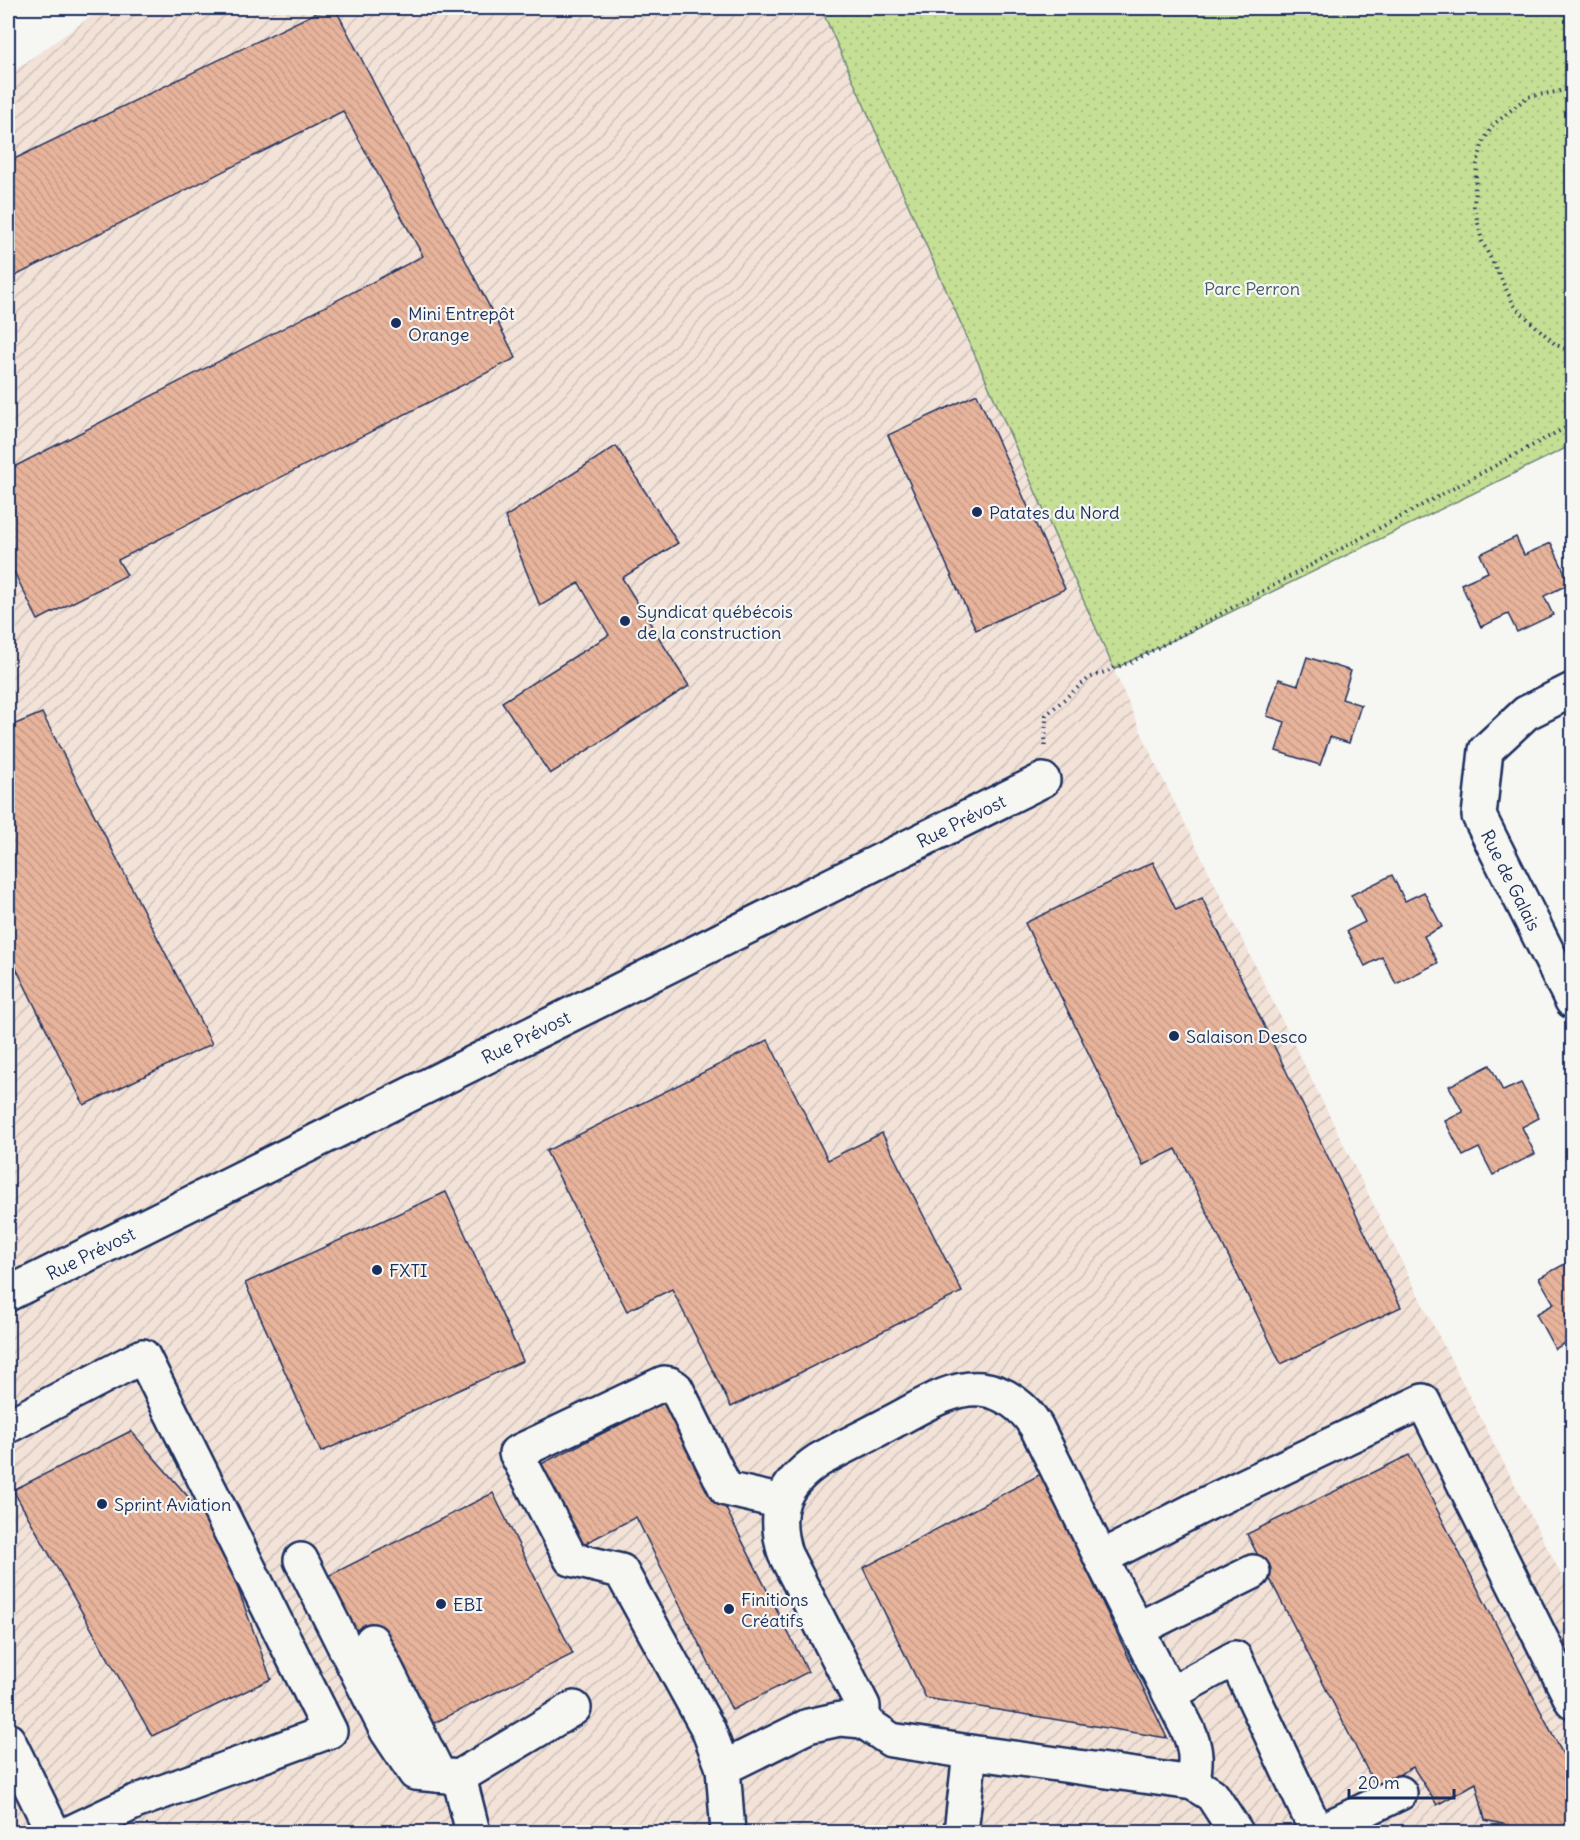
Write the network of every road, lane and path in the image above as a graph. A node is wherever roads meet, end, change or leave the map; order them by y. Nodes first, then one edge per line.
1 (1572, 89) edge
2 (1572, 351) edge
3 (1572, 408) edge
4 (1572, 690) edge
5 (1043, 780) joint
6 (1572, 1001) edge
7 (8, 1294) edge
8 (8, 1426) edge
9 (782, 1502) junction
10 (1101, 1558) junction
11 (301, 1560) dead end
12 (1253, 1572) dead end
13 (1138, 1629) junction
14 (372, 1641) dead end
15 (1170, 1694) junction
16 (1572, 1701) edge
17 (574, 1708) dead end
18 (863, 1721) junction
19 (8, 1740) edge
20 (970, 1752) junction
21 (723, 1768) junction
22 (449, 1776) junction
23 (1193, 1783) junction
24 (1400, 1792) dead end
25 (53, 1833) edge
26 (72, 1833) edge
27 (473, 1833) edge
28 (728, 1833) edge
29 (961, 1833) edge
30 (1236, 1833) edge
31 (1318, 1833) edge

1 - 2 path
3 - 5 path
4 - 6 street, Rue de Galais
5 - 7 street, Rue Prévost
8 - 26 street
9 - 10 street
9 - 18 street
9 - 21 street
10 - 13 street
10 - 16 street
11 - 22 street
12 - 13 street
13 - 15 street
14 - 22 street
15 - 23 street
15 - 31 street
17 - 22 street
18 - 20 street
18 - 21 street
19 - 25 street
20 - 23 street
20 - 29 street
21 - 28 street
22 - 27 street
23 - 30 street
24 - 31 street

